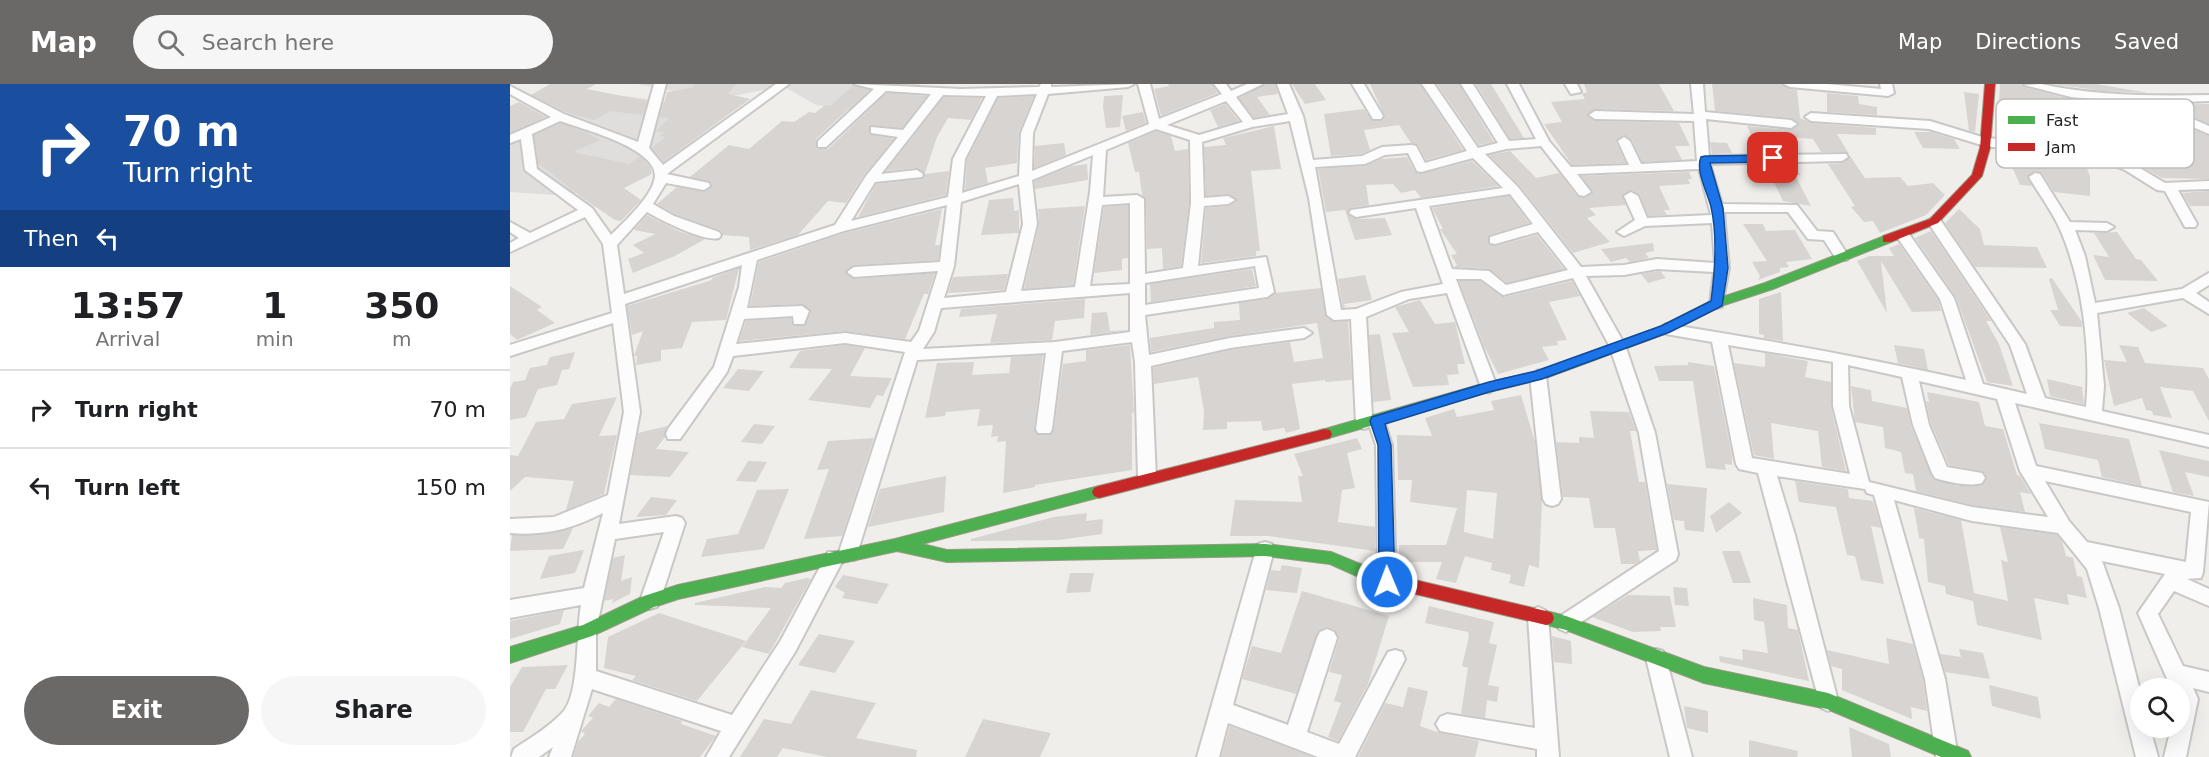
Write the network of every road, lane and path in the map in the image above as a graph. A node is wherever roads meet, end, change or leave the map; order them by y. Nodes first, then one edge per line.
1 (660, 84) edge
2 (783, 84) edge
3 (861, 84) edge
4 (1128, 84) edge
5 (1144, 84) edge
6 (1257, 84) edge
7 (1283, 84) edge
8 (1358, 84) edge
9 (1428, 84) edge
10 (1467, 84) edge
11 (1513, 84) edge
12 (1697, 84) edge
13 (1790, 84) edge
14 (1886, 84) edge
15 (1990, 84) edge
16 (2166, 84) edge
17 (2030, 85) edge
18 (1832, 86) edge
19 (883, 87) junction
20 (912, 87) edge
21 (1044, 88) edge
22 (510, 89) edge
23 (521, 89) edge
24 (1224, 90) edge
25 (938, 93) junction
26 (993, 93) junction
27 (2176, 97) junction
28 (2119, 98) joint
29 (2209, 98) edge
30 (2128, 99) edge
31 (2151, 99) edge
32 (510, 101) edge
33 (1595, 115) dead end
34 (1297, 116) junction
35 (1377, 116) dead end
36 (560, 117) junction
37 (1700, 117) junction
38 (1811, 117) dead end
39 (1250, 124) junction
40 (1791, 124) dead end
41 (2194, 124) edge
42 (1155, 125) junction
43 (875, 130) dead end
44 (2209, 130) edge
45 (526, 131) junction
46 (906, 134) junction
47 (510, 139) edge
48 (1196, 140) junction
49 (1624, 141) dead end
50 (1985, 141) junction
51 (1544, 142) junction
52 (1996, 143) edge
53 (822, 144) dead end
54 (1506, 145) junction
55 (1100, 147) junction
56 (643, 148) junction
57 (1476, 153) junction
58 (1842, 157) dead end
59 (1704, 162) junction
60 (1308, 164) junction
61 (1636, 167) junction
62 (2131, 168) edge
63 (1568, 171) junction
64 (917, 174) dead end
65 (661, 175) junction
66 (2036, 177) dead end
67 (1025, 178) junction
68 (871, 179) junction
69 (2209, 185) edge
70 (704, 186) dead end
71 (2171, 189) junction
72 (1513, 190) junction
73 (1584, 192) dead end
74 (1631, 196) dead end
75 (956, 199) junction
76 (1228, 200) dead end
77 (1096, 201) junction
78 (1197, 203) junction
79 (1421, 204) junction
80 (646, 206) junction
81 (587, 211) junction
82 (1356, 213) dead end
83 (1717, 214) junction
84 (1934, 220) junction
85 (1642, 222) junction
86 (2190, 224) dead end
87 (510, 226) edge
88 (1542, 226) junction
89 (2066, 226) junction
90 (2107, 227) dead end
91 (840, 228) junction
92 (1624, 232) dead end
93 (1902, 234) junction
94 (714, 235) dead end
95 (529, 239) junction
96 (1495, 240) dead end
97 (610, 244) junction
98 (510, 248) edge
99 (751, 256) junction
100 (1842, 258) junction
101 (947, 266) junction
102 (1722, 268) junction
103 (854, 272) dead end
104 (1577, 272) junction
105 (1190, 273) junction
106 (2209, 278) edge
107 (1451, 280) junction
108 (1137, 284) junction
109 (1082, 292) junction
110 (2187, 293) junction
111 (1012, 296) junction
112 (1717, 303) junction
113 (934, 304) junction
114 (618, 308) junction
115 (2089, 309) junction
116 (2209, 309) edge
117 (1138, 311) junction
118 (737, 314) junction
119 (1358, 314) junction
120 (799, 320) dead end
121 (1666, 329) junction
122 (1304, 333) dead end
123 (1138, 336) junction
124 (1719, 337) junction
125 (1617, 345) junction
126 (1055, 347) junction
127 (726, 351) junction
128 (913, 352) junction
129 (511, 355) edge
130 (1841, 358) junction
131 (1143, 362) junction
132 (1908, 373) junction
133 (1538, 376) junction
134 (1489, 387) junction
135 (1977, 389) junction
136 (2004, 395) junction
137 (2038, 402) junction
138 (2094, 415) junction
139 (1371, 422) junction
140 (1044, 429) dead end
141 (674, 434) dead end
142 (2209, 441) edge
143 (1765, 466) junction
144 (2029, 471) junction
145 (1147, 478) junction
146 (1976, 478) dead end
147 (1861, 483) junction
148 (1882, 491) junction
149 (616, 499) junction
150 (1552, 499) dead end
151 (2205, 509) edge
152 (510, 526) edge
153 (2063, 526) junction
154 (606, 533) junction
155 (895, 544) junction
156 (2083, 549) junction
157 (1265, 550) junction
158 (841, 556) junction
159 (1387, 582) junction
160 (592, 596) junction
161 (2209, 598) edge
162 (650, 601) junction
163 (510, 609) edge
164 (1538, 616) junction
165 (1566, 623) junction
166 (586, 631) junction
167 (1327, 638) dead end
168 (510, 655) edge
169 (1656, 658) junction
170 (1395, 659) dead end
171 (2175, 674) junction
172 (586, 677) junction
173 (2209, 682) edge
174 (1828, 701) junction
175 (1221, 711) junction
176 (573, 718) junction
177 (1447, 724) dead end
178 (736, 726) junction
179 (1295, 737) junction
180 (1547, 749) edge
181 (1952, 755) edge
182 (1344, 756) edge
183 (522, 757) edge
184 (560, 757) edge
185 (717, 757) edge
186 (1208, 757) edge
187 (1681, 757) edge
188 (2146, 757) edge
189 (2175, 757) edge

1 - 56 street
2 - 65 street
3 - 19 street
4 - 21 street
5 - 42 street
6 - 24 street
7 - 34 street
8 - 35 street
9 - 57 street
10 - 54 street
11 - 51 street
12 - 37 street
13 - 18 street
14 - 18 street
15 - 50 street
16 - 27 street
17 - 28 street
19 - 20 street
19 - 53 street
20 - 25 street
21 - 26 street
21 - 67 street
22 - 23 street
23 - 32 street
23 - 36 street
24 - 39 street
24 - 42 street
25 - 26 street
25 - 46 street
26 - 75 street
27 - 29 street
27 - 31 street
28 - 30 street
33 - 37 street
34 - 39 street
34 - 60 street
36 - 45 street
36 - 56 street
37 - 40 street
37 - 59 street
38 - 50 street
39 - 48 street
41 - 44 street
42 - 48 street
42 - 55 street
43 - 46 street
45 - 47 street
45 - 81 street
46 - 68 street
48 - 78 street
49 - 61 street
50 - 52 street
50 - 84 street
51 - 54 street
51 - 63 street
54 - 57 street
55 - 67 street
55 - 77 street
56 - 65 street
57 - 60 street
57 - 72 street
58 - 59 street
59 - 61 street
59 - 83 street
60 - 119 street
61 - 63 street
62 - 71 street
63 - 73 street
64 - 68 street
65 - 70 street
65 - 80 street
66 - 89 street
67 - 75 street
67 - 111 street
68 - 91 street
69 - 71 street
71 - 86 street
72 - 79 street
72 - 88 street
74 - 85 street
75 - 91 street
75 - 101 street
76 - 78 street
77 - 108 street
77 - 109 street
78 - 105 street
79 - 82 street
79 - 107 street
80 - 94 street
80 - 97 street
81 - 95 street
81 - 97 street
83 - 85 street
83 - 100 street
83 - 102 street
84 - 93 street
84 - 137 street
85 - 92 street
87 - 95 street
88 - 96 street
88 - 104 street
89 - 90 street
89 - 115 street
91 - 99 street
93 - 100 street
93 - 135 street
95 - 98 street
97 - 114 street
99 - 114 street
99 - 118 street
100 - 112 street
101 - 103 street
101 - 113 street
102 - 104 street
102 - 112 street
104 - 107 street
104 - 125 street
105 - 108 street
105 - 117 street
106 - 110 street
107 - 119 street
107 - 134 street
108 - 109 street
108 - 117 street
109 - 111 street
110 - 115 street
110 - 116 street
111 - 113 street
112 - 121 street
113 - 128 street
114 - 129 street
114 - 149 street
115 - 138 street
117 - 123 street
118 - 120 street
118 - 127 street
119 - 139 street
121 - 124 street
121 - 125 street
122 - 131 street
123 - 126 street
123 - 131 street
124 - 130 street
124 - 143 street
125 - 133 street
125 - 165 street
126 - 128 street
126 - 140 street
127 - 128 street
127 - 141 street
128 - 158 street
130 - 132 street
130 - 147 street
131 - 145 street
132 - 135 street
132 - 146 street
133 - 134 street
133 - 150 street
134 - 139 street
135 - 136 street
136 - 137 street
136 - 144 street
137 - 138 street
138 - 142 street
139 - 145 street
139 - 159 street
143 - 147 street
143 - 174 street
144 - 151 street
144 - 153 street
145 - 155 street
147 - 148 street
148 - 153 street
148 - 181 street
149 - 152 street
149 - 154 street
151 - 156 street
153 - 156 street
154 - 160 street
154 - 162 street
155 - 157 street
155 - 158 street
156 - 188 street
157 - 159 street
157 - 175 street
158 - 162 street
158 - 178 street
159 - 164 street
160 - 163 street
160 - 166 street
161 - 171 street
162 - 166 street
164 - 165 street
164 - 180 street
165 - 169 street
166 - 168 street
166 - 172 street
167 - 179 street
169 - 174 street
169 - 187 street
170 - 182 street
171 - 173 street
171 - 189 street
172 - 176 street
172 - 178 street
174 - 181 street
175 - 179 street
175 - 186 street
176 - 183 street
176 - 184 street
177 - 180 street
178 - 185 street
179 - 182 street

